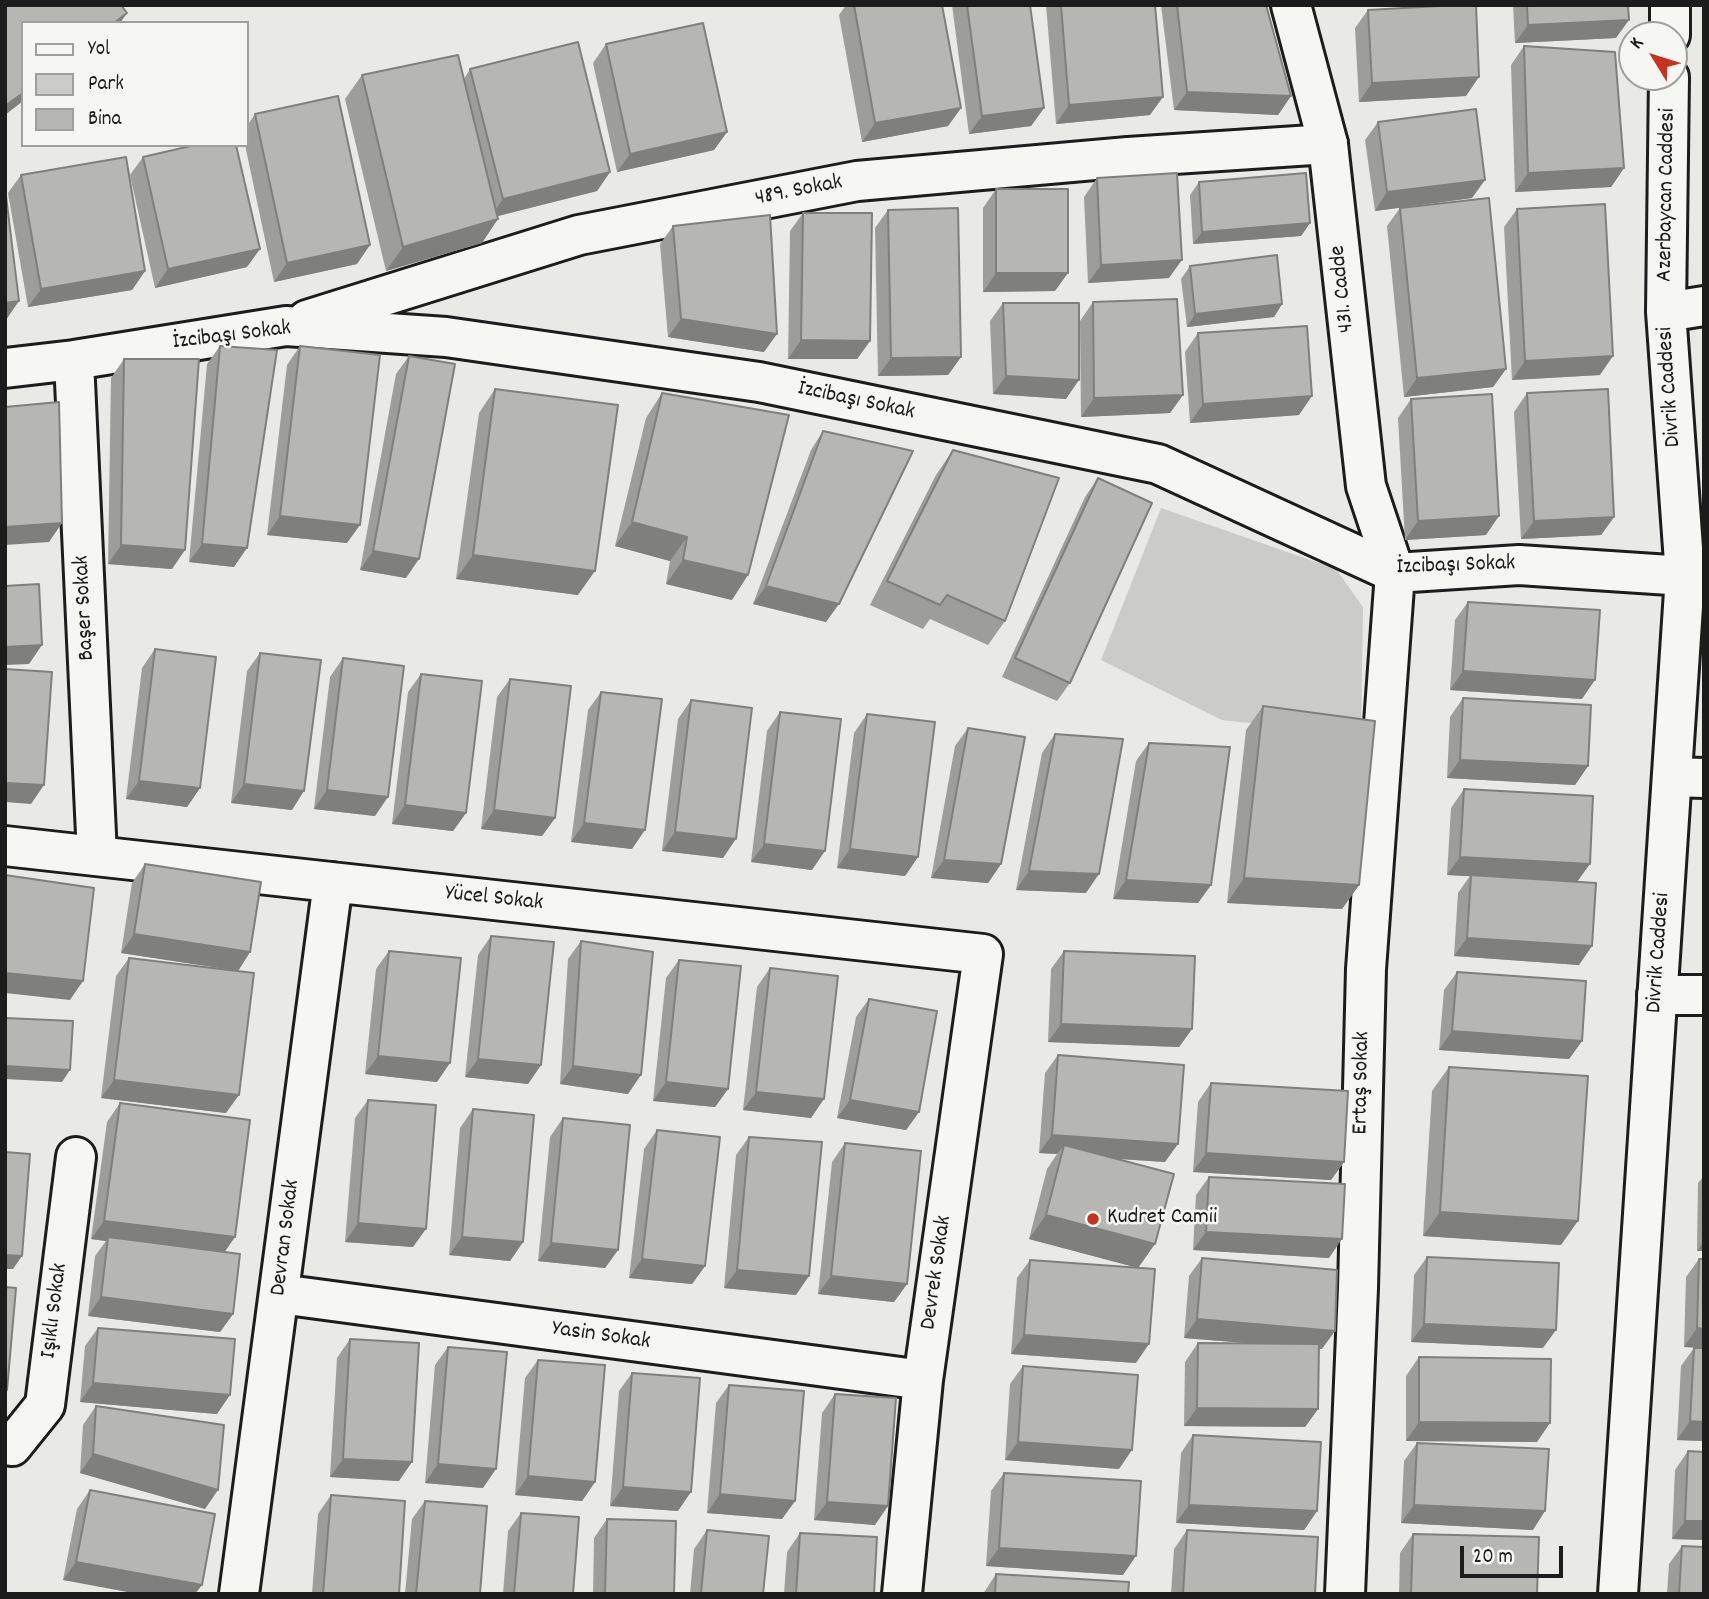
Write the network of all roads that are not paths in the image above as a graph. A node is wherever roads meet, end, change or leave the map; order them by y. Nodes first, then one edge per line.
1 (1291, 5) edge
2 (1669, 91) edge
3 (1328, 144) junction
4 (1704, 306) edge
5 (1666, 312) junction
6 (286, 326) junction
7 (74, 360) junction
8 (5, 368) edge
9 (1395, 573) junction
10 (1685, 576) junction
11 (1688, 778) edge
12 (5, 846) edge
13 (97, 856) junction
14 (333, 882) junction
15 (983, 954) joint
16 (1657, 995) junction
17 (1704, 995) edge
18 (76, 1157) dead end
19 (280, 1294) junction
20 (923, 1380) junction
21 (5, 1445) edge
22 (239, 1594) edge
23 (902, 1594) edge
24 (1345, 1594) edge
25 (1618, 1594) edge

1 - 3 street, 431. Cadde
2 - 5 street, Azerbaycan Caddesi
3 - 6 street, 489. Sokak
3 - 9 street, 431. Cadde
4 - 5 street
5 - 10 street, Divrik Caddesi
6 - 7 street, İzcibaşı Sokak
6 - 9 street, İzcibaşı Sokak
7 - 8 street, İzcibaşı Sokak
7 - 13 street, Başer Sokak
9 - 10 street, İzcibaşı Sokak
9 - 24 street, Ertaş Sokak
10 - 11 street, Divrik Caddesi
11 - 16 street, Divrik Caddesi
12 - 13 street, Yücel Sokak
13 - 14 street, Yücel Sokak
14 - 15 street, Yücel Sokak
14 - 19 street, Devran Sokak
15 - 20 street, Devrek Sokak
16 - 17 street
16 - 25 street, Divrik Caddesi
18 - 21 street, Işıklı Sokak
19 - 20 street, Yasin Sokak
19 - 22 street, Devran Sokak
20 - 23 street, Devrek Sokak

